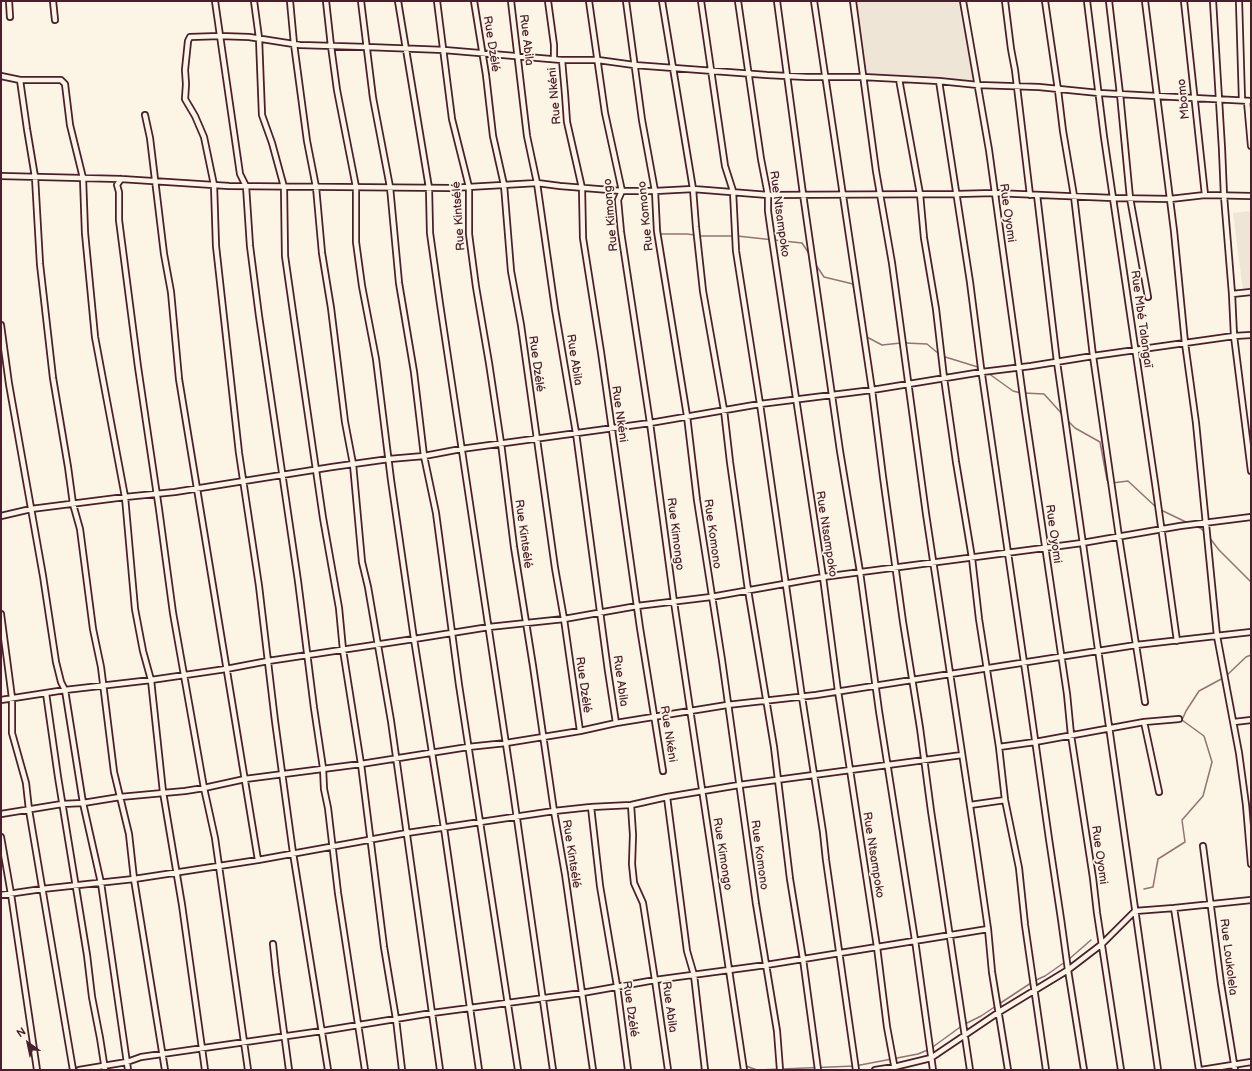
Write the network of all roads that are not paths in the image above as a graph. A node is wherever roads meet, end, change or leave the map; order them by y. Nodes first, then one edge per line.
1 (9, 1) edge
2 (53, 1) edge
3 (215, 1) edge
4 (254, 1) edge
5 (290, 1) edge
6 (326, 1) edge
7 (361, 1) edge
8 (398, 1) edge
9 (437, 1) edge
10 (474, 1) edge
11 (511, 1) edge
12 (548, 1) edge
13 (589, 1) edge
14 (626, 1) edge
15 (662, 1) edge
16 (701, 1) edge
17 (738, 1) edge
18 (777, 1) edge
19 (814, 1) edge
20 (853, 1) edge
21 (963, 1) edge
22 (1005, 1) edge
23 (1044, 1) edge
24 (1087, 1) edge
25 (1109, 1) edge
26 (1145, 1) edge
27 (1184, 1) edge
28 (1213, 1) edge
29 (1240, 1) edge
30 (10, 17) dead end
31 (55, 20) dead end
32 (220, 36) junction
33 (259, 38) junction
34 (294, 44) junction
35 (331, 46) junction
36 (367, 47) junction
37 (405, 48) junction
38 (444, 50) junction
39 (482, 54) junction
40 (518, 56) junction
41 (554, 59) junction
42 (562, 60) junction
43 (598, 60) junction
44 (634, 64) junction
45 (672, 68) junction
46 (711, 71) junction
47 (749, 73) junction
48 (788, 75) junction
49 (1, 76) edge
50 (825, 77) junction
51 (864, 77) junction
52 (899, 79) junction
53 (20, 80) junction
54 (939, 81) junction
55 (978, 85) junction
56 (1016, 87) junction
57 (1058, 90) junction
58 (1099, 93) junction
59 (1120, 94) junction
60 (1157, 96) junction
61 (1194, 98) junction
62 (1219, 99) junction
63 (1247, 101) edge
64 (146, 115) dead end
65 (1251, 146) edge
66 (1, 176) edge
67 (36, 177) junction
68 (83, 178) junction
69 (121, 179) junction
70 (156, 181) junction
71 (537, 183) junction
72 (214, 185) junction
73 (504, 185) junction
74 (246, 186) junction
75 (284, 187) junction
76 (316, 187) junction
77 (356, 187) junction
78 (390, 187) junction
79 (469, 187) junction
80 (429, 188) junction
81 (582, 188) junction
82 (693, 189) junction
83 (622, 191) junction
84 (655, 191) junction
85 (733, 191) junction
86 (879, 193) junction
87 (994, 193) junction
88 (768, 194) junction
89 (803, 194) junction
90 (842, 194) junction
91 (920, 194) junction
92 (957, 194) junction
93 (1030, 195) junction
94 (1037, 195) junction
95 (1205, 195) junction
96 (1074, 196) junction
97 (1224, 196) junction
98 (1251, 196) edge
99 (1113, 198) junction
100 (1130, 198) junction
101 (1170, 199) junction
102 (1251, 292) edge
103 (1232, 294) junction
104 (1148, 297) dead end
105 (1, 325) edge
106 (1251, 334) edge
107 (1234, 336) junction
108 (1185, 343) junction
109 (1135, 350) junction
110 (1093, 356) junction
111 (1056, 362) junction
112 (1019, 367) junction
113 (982, 372) junction
114 (944, 378) junction
115 (908, 385) junction
116 (872, 390) junction
117 (833, 395) junction
118 (797, 400) junction
119 (760, 404) junction
120 (724, 410) junction
121 (687, 416) junction
122 (650, 423) junction
123 (611, 428) junction
124 (576, 432) junction
125 (536, 438) junction
126 (501, 443) junction
127 (461, 449) junction
128 (424, 456) junction
129 (389, 459) junction
130 (353, 464) junction
131 (316, 469) junction
132 (1251, 471) edge
133 (282, 475) junction
134 (244, 481) junction
135 (198, 489) junction
136 (156, 494) junction
137 (125, 496) junction
138 (73, 504) junction
139 (31, 509) junction
140 (1, 516) edge
141 (1251, 517) edge
142 (1206, 523) junction
143 (1161, 530) junction
144 (1119, 537) junction
145 (1082, 543) junction
146 (1044, 547) junction
147 (1007, 552) junction
148 (972, 558) junction
149 (934, 563) junction
150 (896, 567) junction
151 (860, 572) junction
152 (823, 577) junction
153 (785, 583) junction
154 (748, 590) junction
155 (711, 597) junction
156 (674, 602) junction
157 (637, 606) junction
158 (600, 613) junction
159 (1, 614) edge
160 (564, 619) junction
161 (526, 624) junction
162 (489, 627) junction
163 (452, 632) junction
164 (1251, 632) edge
165 (1217, 636) junction
166 (414, 639) junction
167 (1177, 641) junction
168 (378, 644) junction
169 (1136, 644) junction
170 (343, 650) junction
171 (1098, 651) junction
172 (308, 655) junction
173 (1060, 656) junction
174 (268, 661) junction
175 (1024, 662) junction
176 (987, 667) junction
177 (226, 669) junction
178 (950, 673) junction
179 (184, 674) junction
180 (912, 679) junction
181 (150, 680) junction
182 (875, 685) junction
183 (103, 686) junction
184 (64, 690) junction
185 (838, 691) junction
186 (46, 693) junction
187 (802, 697) junction
188 (12, 698) junction
189 (1, 700) edge
190 (766, 700) junction
191 (1145, 702) dead end
192 (727, 705) junction
193 (691, 711) junction
194 (655, 718) junction
195 (1179, 719) dead end
196 (1251, 720) edge
197 (1144, 722) junction
198 (1234, 722) junction
199 (616, 723) junction
200 (1109, 729) junction
201 (580, 731) junction
202 (1071, 736) junction
203 (544, 737) junction
204 (1035, 742) junction
205 (506, 743) junction
206 (468, 747) junction
207 (999, 747) junction
208 (431, 752) junction
209 (962, 755) junction
210 (396, 758) junction
211 (923, 760) junction
212 (361, 764) junction
213 (887, 764) junction
214 (323, 768) junction
215 (850, 770) junction
216 (663, 771) dead end
217 (283, 774) junction
218 (815, 774) junction
219 (245, 779) junction
220 (777, 780) junction
221 (739, 785) junction
222 (204, 788) junction
223 (163, 792) junction
224 (702, 792) junction
225 (1159, 792) dead end
226 (120, 797) junction
227 (667, 797) junction
228 (1005, 800) junction
229 (84, 803) junction
230 (62, 804) junction
231 (631, 805) junction
232 (970, 805) junction
233 (1249, 805) edge
234 (591, 807) junction
235 (29, 810) junction
236 (554, 811) junction
237 (1, 814) edge
238 (517, 817) junction
239 (480, 822) junction
240 (444, 828) junction
241 (407, 833) junction
242 (1, 837) edge
243 (371, 839) junction
244 (332, 846) junction
245 (1203, 846) dead end
246 (293, 853) junction
247 (258, 860) junction
248 (1251, 864) edge
249 (219, 865) junction
250 (176, 873) junction
251 (134, 879) junction
252 (101, 883) junction
253 (76, 885) junction
254 (42, 889) junction
255 (11, 894) junction
256 (1, 895) edge
257 (1251, 900) edge
258 (1211, 905) junction
259 (1174, 908) junction
260 (1135, 911) junction
261 (988, 929) junction
262 (950, 936) junction
263 (915, 940) junction
264 (273, 944) dead end
265 (1102, 944) junction
266 (877, 947) junction
267 (840, 953) junction
268 (803, 959) junction
269 (766, 965) junction
270 (729, 970) junction
271 (1068, 970) junction
272 (694, 974) junction
273 (655, 980) junction
274 (617, 986) junction
275 (1035, 989) junction
276 (582, 993) junction
277 (543, 999) junction
278 (508, 1004) junction
279 (471, 1008) junction
280 (999, 1012) junction
281 (432, 1013) junction
282 (396, 1019) junction
283 (358, 1025) junction
284 (322, 1031) junction
285 (285, 1036) junction
286 (965, 1036) junction
287 (244, 1042) junction
288 (202, 1048) junction
289 (164, 1054) junction
290 (932, 1058) junction
291 (127, 1062) junction
292 (1251, 1062) edge
293 (105, 1068) edge
294 (1235, 1068) edge
295 (895, 1069) edge
296 (37, 1070) edge
297 (73, 1070) edge
298 (79, 1070) edge
299 (128, 1070) edge
300 (165, 1070) edge
301 (204, 1070) edge
302 (248, 1070) edge
303 (289, 1070) edge
304 (328, 1070) edge
305 (365, 1070) edge
306 (402, 1070) edge
307 (440, 1070) edge
308 (479, 1070) edge
309 (518, 1070) edge
310 (553, 1070) edge
311 (593, 1070) edge
312 (628, 1070) edge
313 (668, 1070) edge
314 (705, 1070) edge
315 (744, 1070) edge
316 (780, 1070) edge
317 (818, 1070) edge
318 (856, 1070) edge
319 (875, 1070) edge
320 (933, 1070) edge
321 (970, 1070) edge
322 (1008, 1070) edge
323 (1046, 1070) edge
324 (1084, 1070) edge
325 (1121, 1070) edge
326 (1158, 1070) edge
327 (1200, 1070) edge

1 - 30 street
2 - 31 street
3 - 32 street
4 - 33 street
5 - 34 street
6 - 35 street
7 - 36 street
8 - 37 street
9 - 38 street, Rue Kintsélé
10 - 39 street, Rue Dzélé
11 - 40 street, Rue Abila
12 - 41 street, Rue Nkéni
13 - 43 street, Rue Kimongo
14 - 44 street, Rue Komono
15 - 45 street
16 - 46 street
17 - 47 street, Rue Ntsampoko
18 - 48 street
19 - 50 street
20 - 51 street
21 - 55 street, Rue Oyomi
22 - 56 street
23 - 57 street
24 - 58 street, Rue Mbé Talangaï
25 - 59 street
26 - 60 street
27 - 61 street, Mbomo
28 - 62 street
29 - 63 street
32 - 33 street
32 - 72 street
32 - 74 street
33 - 34 street
33 - 75 street
34 - 35 street
34 - 76 street
35 - 36 street
35 - 77 street
36 - 37 street
36 - 78 street
37 - 38 street
37 - 80 street
38 - 39 street
38 - 79 street, Rue Kintsélé
39 - 40 street
39 - 73 street, Rue Dzélé
40 - 41 street
40 - 71 street, Rue Abila
41 - 42 street
42 - 43 street
42 - 81 street, Rue Nkéni
43 - 44 street
43 - 83 street, Rue Kimongo
44 - 45 street
44 - 84 street, Rue Komono
45 - 46 street
45 - 82 street
46 - 47 street
46 - 85 street
47 - 48 street
47 - 88 street, Rue Ntsampoko
48 - 50 street
48 - 89 street
49 - 53 street
50 - 51 street
50 - 90 street
51 - 52 street
51 - 86 street
52 - 54 street
52 - 91 street
53 - 67 street
53 - 68 street
54 - 55 street
54 - 92 street
55 - 56 street
55 - 87 street, Rue Oyomi
56 - 57 street
56 - 93 street
57 - 58 street
57 - 96 street
58 - 59 street
58 - 99 street, Rue Mbé Talangaï
59 - 60 street
59 - 100 street
60 - 61 street
60 - 101 street
61 - 62 street
61 - 95 street, Mbomo
62 - 63 street
62 - 97 street
63 - 65 street
64 - 70 street
66 - 67 street
67 - 68 street
67 - 138 street
68 - 69 street
68 - 137 street
69 - 70 street
69 - 136 street
70 - 72 street
70 - 135 street
71 - 73 street
71 - 81 street
71 - 124 street, Rue Abila
72 - 74 street
72 - 134 street
73 - 79 street
73 - 125 street, Rue Dzélé
74 - 75 street
74 - 133 street
75 - 76 street
75 - 131 street
76 - 77 street
76 - 130 street
77 - 78 street
77 - 129 street
78 - 80 street
78 - 128 street
79 - 80 street
79 - 126 street, Rue Kintsélé
80 - 127 street
81 - 83 street
81 - 123 street, Rue Nkéni
82 - 84 street
82 - 85 street
82 - 120 street
83 - 84 street
83 - 122 street, Rue Kimongo
84 - 121 street, Rue Komono
85 - 88 street
85 - 119 street
86 - 90 street
86 - 91 street
86 - 115 street
87 - 92 street
87 - 93 street
87 - 112 street, Rue Oyomi
88 - 89 street
88 - 118 street, Rue Ntsampoko
89 - 90 street
89 - 117 street
90 - 116 street
91 - 92 street
91 - 114 street
92 - 113 street
93 - 94 street
94 - 96 street
94 - 111 street
95 - 97 street
95 - 101 street
96 - 99 street
96 - 110 street
97 - 98 street
97 - 103 street
99 - 100 street
99 - 109 street, Rue Mbé Talangaï
100 - 101 street
100 - 104 street
101 - 108 street
102 - 103 street
103 - 107 street
105 - 139 street
106 - 107 street
107 - 108 street
107 - 132 street
108 - 109 street
108 - 142 street
109 - 110 street
109 - 143 street, Rue Mbé Talangaï
110 - 111 street
110 - 144 street
111 - 112 street
111 - 145 street
112 - 113 street
112 - 146 street, Rue Oyomi
113 - 114 street
113 - 147 street
114 - 115 street
114 - 148 street
115 - 116 street
115 - 149 street
116 - 117 street
116 - 150 street
117 - 118 street
117 - 151 street
118 - 119 street
118 - 152 street, Rue Ntsampoko
119 - 120 street
119 - 153 street
120 - 121 street
120 - 154 street
121 - 122 street
121 - 155 street, Rue Komono
122 - 123 street
122 - 156 street, Rue Kimongo
123 - 124 street
123 - 157 street, Rue Nkéni
124 - 125 street
124 - 158 street, Rue Abila
125 - 126 street
125 - 160 street, Rue Dzélé
126 - 127 street
126 - 161 street, Rue Kintsélé
127 - 128 street
127 - 162 street
128 - 129 street
128 - 163 street
129 - 130 street
129 - 166 street
130 - 131 street
130 - 168 street
131 - 133 street
131 - 170 street
133 - 134 street
133 - 172 street
134 - 135 street
134 - 174 street
135 - 136 street
135 - 177 street
136 - 137 street
136 - 179 street
137 - 138 street
137 - 181 street
138 - 139 street
138 - 183 street
139 - 140 street
139 - 184 street
141 - 142 street
142 - 143 street
142 - 165 street
143 - 144 street
143 - 167 street, Rue Mbé Talangaï
144 - 145 street
144 - 169 street
145 - 146 street
145 - 171 street
146 - 147 street
146 - 173 street, Rue Oyomi
147 - 148 street
147 - 175 street
148 - 149 street
148 - 176 street
149 - 150 street
149 - 178 street
150 - 151 street
150 - 180 street
151 - 152 street
151 - 182 street
152 - 153 street
152 - 185 street, Rue Ntsampoko
153 - 154 street
153 - 187 street
154 - 155 street
154 - 190 street
155 - 156 street
155 - 192 street, Rue Komono
156 - 157 street
156 - 193 street, Rue Kimongo
157 - 158 street
157 - 194 street, Rue Nkéni
158 - 160 street
158 - 199 street, Rue Abila
159 - 188 street
160 - 161 street
160 - 201 street, Rue Dzélé
161 - 162 street
161 - 203 street, Rue Kintsélé
162 - 163 street
162 - 205 street
163 - 166 street
163 - 206 street
164 - 165 street
165 - 167 street
165 - 198 street
166 - 168 street
166 - 208 street
167 - 169 street
168 - 170 street
168 - 210 street
169 - 171 street
169 - 191 street
170 - 172 street
170 - 212 street
171 - 173 street
171 - 200 street
172 - 174 street
172 - 214 street
173 - 175 street
173 - 202 street, Rue Oyomi
174 - 177 street
174 - 217 street
175 - 176 street
175 - 204 street
176 - 178 street
176 - 207 street
177 - 179 street
177 - 219 street
178 - 180 street
178 - 209 street
179 - 181 street
179 - 222 street
180 - 182 street
180 - 211 street
181 - 183 street
181 - 223 street
182 - 185 street
182 - 213 street
183 - 184 street
183 - 226 street
184 - 186 street
184 - 229 street
185 - 187 street
185 - 215 street, Rue Ntsampoko
186 - 188 street
186 - 230 street
187 - 190 street
187 - 218 street
188 - 189 street
188 - 235 street
190 - 192 street
190 - 220 street
192 - 193 street
192 - 221 street, Rue Komono
193 - 194 street
193 - 224 street, Rue Kimongo
194 - 199 street
194 - 216 street, Rue Nkéni
195 - 197 street
196 - 198 street
197 - 200 street
197 - 225 street
198 - 233 street
199 - 201 street
200 - 202 street
200 - 260 street
201 - 203 street
202 - 204 street
202 - 265 street, Rue Oyomi
203 - 205 street
203 - 236 street, Rue Kintsélé
204 - 207 street
204 - 271 street
205 - 206 street
205 - 238 street
206 - 208 street
206 - 239 street
207 - 228 street
208 - 210 street
208 - 240 street
209 - 211 street
209 - 232 street
210 - 212 street
210 - 241 street
211 - 213 street
211 - 262 street
212 - 214 street
212 - 243 street
213 - 215 street
213 - 263 street
214 - 217 street
214 - 244 street
215 - 218 street
215 - 266 street, Rue Ntsampoko
217 - 219 street
217 - 246 street
218 - 220 street
218 - 267 street
219 - 222 street
219 - 247 street
220 - 221 street
220 - 268 street
221 - 224 street
221 - 269 street, Rue Komono
222 - 223 street
222 - 249 street
223 - 226 street
223 - 250 street
224 - 227 street
224 - 270 street, Rue Kimongo
226 - 229 street
226 - 251 street
227 - 231 street
227 - 272 street
228 - 232 street
228 - 275 street
229 - 230 street
229 - 252 street
230 - 235 street
230 - 253 street
231 - 234 street
231 - 273 street, Rue Abila
232 - 261 street
233 - 248 street
234 - 236 street
234 - 274 street, Rue Dzélé
235 - 237 street
235 - 254 street
236 - 238 street
236 - 276 street, Rue Kintsélé
238 - 239 street
238 - 277 street
239 - 240 street
239 - 278 street
240 - 241 street
240 - 279 street
241 - 243 street
241 - 281 street
242 - 255 street
243 - 244 street
243 - 282 street
244 - 246 street
244 - 283 street
245 - 258 street, Rue Loukolela
246 - 247 street
246 - 284 street
247 - 249 street
249 - 250 street
249 - 287 street
250 - 251 street
250 - 288 street
251 - 252 street
251 - 289 street
252 - 253 street
252 - 291 street
253 - 254 street
253 - 293 street
254 - 255 street
254 - 297 street
255 - 256 street
255 - 296 street
257 - 258 street
258 - 259 street
258 - 294 street, Rue Loukolela
259 - 260 street
259 - 327 street
260 - 265 street
260 - 326 street
261 - 262 street
261 - 280 street
262 - 263 street
262 - 286 street
263 - 266 street
263 - 290 street
264 - 285 street
265 - 271 street
265 - 325 street, Rue Oyomi
266 - 267 street
266 - 295 street, Rue Ntsampoko
267 - 268 street
267 - 318 street
268 - 269 street
268 - 317 street
269 - 270 street
269 - 316 street, Rue Komono
270 - 272 street
270 - 315 street, Rue Kimongo
271 - 275 street
271 - 324 street
272 - 273 street
272 - 314 street
273 - 274 street
273 - 313 street, Rue Abila
274 - 276 street
274 - 312 street, Rue Dzélé
275 - 280 street
275 - 323 street
276 - 277 street
276 - 311 street, Rue Kintsélé
277 - 278 street
277 - 310 street
278 - 279 street
278 - 309 street
279 - 281 street
279 - 308 street
280 - 286 street
280 - 322 street
281 - 282 street
281 - 307 street
282 - 283 street
282 - 306 street
283 - 284 street
283 - 305 street
284 - 285 street
284 - 304 street
285 - 287 street
285 - 303 street
286 - 290 street
286 - 321 street
287 - 288 street
287 - 302 street
288 - 289 street
288 - 301 street
289 - 291 street
289 - 300 street
290 - 295 street
290 - 320 street
291 - 293 street
291 - 299 street
292 - 294 street
293 - 298 street
294 - 327 street
295 - 319 street

